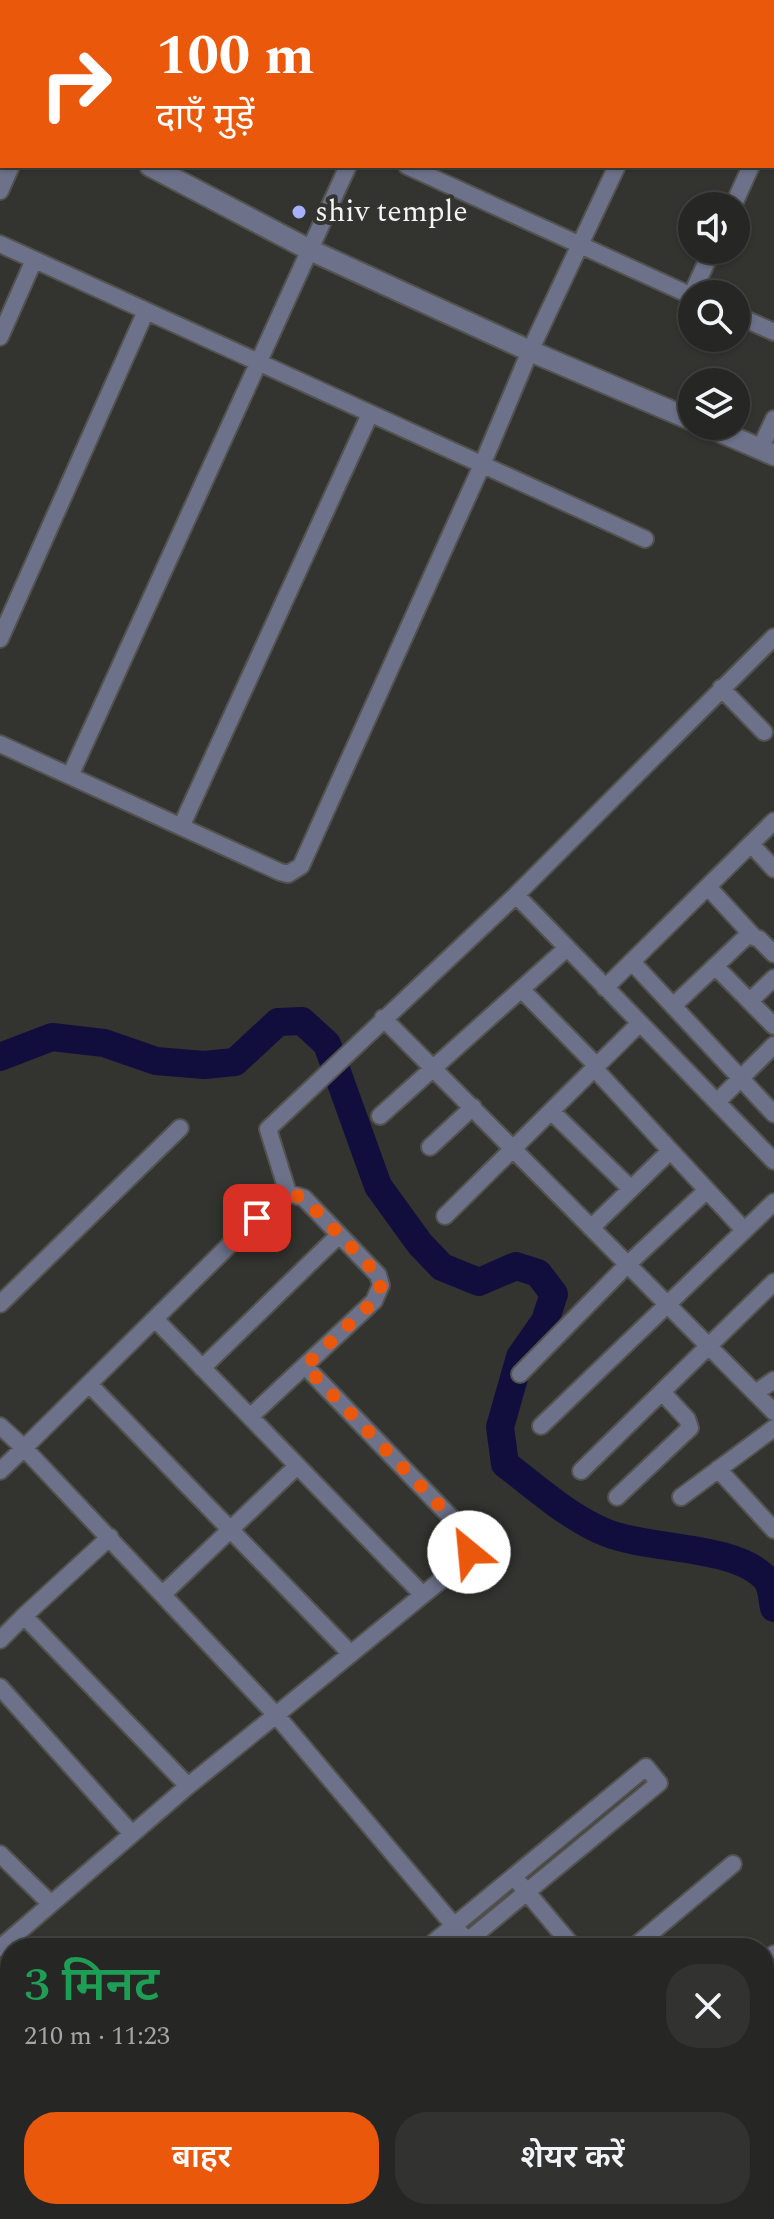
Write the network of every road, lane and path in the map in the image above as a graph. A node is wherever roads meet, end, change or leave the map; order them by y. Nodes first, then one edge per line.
1 (10, 168) edge
2 (154, 168) edge
3 (347, 168) edge
4 (411, 168) edge
5 (616, 168) edge
6 (750, 168) edge
7 (0, 191) edge
8 (739, 192) edge
9 (0, 244) edge
10 (581, 247) junction
11 (310, 250) junction
12 (34, 260) junction
13 (678, 289) edge
14 (146, 311) junction
15 (750, 321) edge
16 (774, 332) edge
17 (0, 337) edge
18 (530, 351) junction
19 (258, 363) junction
20 (370, 414) junction
21 (678, 414) edge
22 (774, 419) edge
23 (739, 440) edge
24 (767, 452) edge
25 (482, 465) junction
26 (645, 539) dead end
27 (774, 637) edge
28 (0, 639) edge
29 (721, 688) junction
30 (764, 732) dead end
31 (0, 744) edge
32 (70, 776) junction
33 (774, 821) edge
34 (181, 827) junction
35 (751, 844) junction
36 (774, 869) edge
37 (708, 887) junction
38 (516, 895) junction
39 (753, 936) junction
40 (567, 948) junction
41 (774, 954) edge
42 (632, 962) junction
43 (715, 966) junction
44 (774, 978) edge
45 (605, 988) junction
46 (521, 989) junction
47 (750, 1001) junction
48 (673, 1006) junction
49 (383, 1018) junction
50 (640, 1023) junction
51 (774, 1026) edge
52 (774, 1045) edge
53 (434, 1068) junction
54 (594, 1068) junction
55 (741, 1078) junction
56 (717, 1102) junction
57 (473, 1107) junction
58 (551, 1111) junction
59 (774, 1114) edge
60 (380, 1116) dead end
61 (180, 1128) dead end
62 (430, 1147) dead end
63 (514, 1147) junction
64 (670, 1151) junction
65 (774, 1161) edge
66 (631, 1189) junction
67 (707, 1190) junction
68 (288, 1193) junction
69 (774, 1202) edge
70 (445, 1216) dead end
71 (591, 1228) junction
72 (744, 1230) junction
73 (339, 1235) junction
74 (627, 1265) junction
75 (774, 1282) edge
76 (0, 1304) edge
77 (665, 1304) junction
78 (155, 1319) junction
79 (707, 1346) junction
80 (305, 1366) junction
81 (202, 1368) junction
82 (520, 1374) dead end
83 (774, 1380) edge
84 (89, 1384) junction
85 (662, 1392) junction
86 (755, 1393) junction
87 (774, 1412) edge
88 (250, 1417) junction
89 (0, 1426) edge
90 (541, 1426) dead end
91 (774, 1428) edge
92 (24, 1448) junction
93 (297, 1466) junction
94 (718, 1469) junction
95 (0, 1471) edge
96 (581, 1471) dead end
97 (617, 1497) dead end
98 (681, 1497) dead end
99 (230, 1530) junction
100 (774, 1530) edge
101 (110, 1537) junction
102 (163, 1594) junction
103 (423, 1595) junction
104 (24, 1616) junction
105 (0, 1640) edge
106 (351, 1654) junction
107 (0, 1687) edge
108 (276, 1715) junction
109 (188, 1786) junction
110 (132, 1834) junction
111 (0, 1854) edge
112 (733, 1864) dead end
113 (514, 1876) junction
114 (527, 1892) junction
115 (51, 1904) junction
116 (455, 1925) junction
117 (12, 1938) edge
118 (439, 1938) edge
119 (460, 1938) edge
120 (471, 1938) edge
121 (566, 1938) edge
122 (645, 1938) edge

1 - 7 street
2 - 11 street
3 - 11 street
4 - 10 street
5 - 10 street
6 - 8 street
9 - 12 street
10 - 13 street
10 - 18 street
11 - 18 street
11 - 19 street
12 - 14 street
12 - 17 street
14 - 19 street
14 - 28 street
15 - 16 street
18 - 21 street
18 - 25 street
19 - 20 street
19 - 32 street
20 - 25 street
20 - 34 street
22 - 24 street
23 - 24 street
25 - 26 street
25 - 34 street
27 - 29 street
29 - 30 street
29 - 38 street
31 - 32 street
32 - 34 street
33 - 35 street
35 - 36 street
35 - 37 street
37 - 39 street
37 - 42 street
38 - 40 street
38 - 49 street
39 - 41 street
39 - 43 street
40 - 45 street
40 - 46 street
42 - 45 street
42 - 48 street
43 - 47 street
43 - 48 street
44 - 47 street
45 - 50 street
46 - 53 street
46 - 54 street
47 - 51 street
48 - 55 street
49 - 53 street
49 - 68 street
50 - 54 street
50 - 56 street
52 - 55 street
53 - 57 street
53 - 60 street
54 - 58 street
54 - 64 street
55 - 56 street
55 - 59 street
56 - 65 street
57 - 62 street
57 - 63 street
58 - 63 street
58 - 66 street
61 - 76 street
63 - 70 street
63 - 71 street
64 - 66 street
64 - 67 street
66 - 71 street
67 - 72 street
67 - 74 street
68 - 73 street
68 - 78 street
69 - 72 street
71 - 74 street
72 - 77 street
73 - 80 street
73 - 81 street
74 - 77 street
74 - 82 street
75 - 79 street
77 - 79 street
77 - 90 street
78 - 81 street
78 - 84 street
79 - 85 street
79 - 86 street
80 - 88 street
80 - 103 street
81 - 88 street
83 - 86 street
84 - 92 street
84 - 99 street
85 - 96 street
85 - 97 street
86 - 87 street
88 - 93 street
89 - 92 street
91 - 94 street
92 - 95 street
92 - 101 street
93 - 99 street
93 - 103 street
94 - 98 street
94 - 100 street
99 - 102 street
99 - 106 street
101 - 102 street
101 - 104 street
102 - 108 street
103 - 106 street
104 - 105 street
104 - 109 street
106 - 108 street
107 - 110 street
108 - 109 street
108 - 116 street
109 - 110 street
110 - 115 street
111 - 115 street
112 - 122 street
113 - 114 street
113 - 114 street
113 - 116 street
114 - 120 street
114 - 121 street
115 - 117 street
116 - 118 street
116 - 119 street

